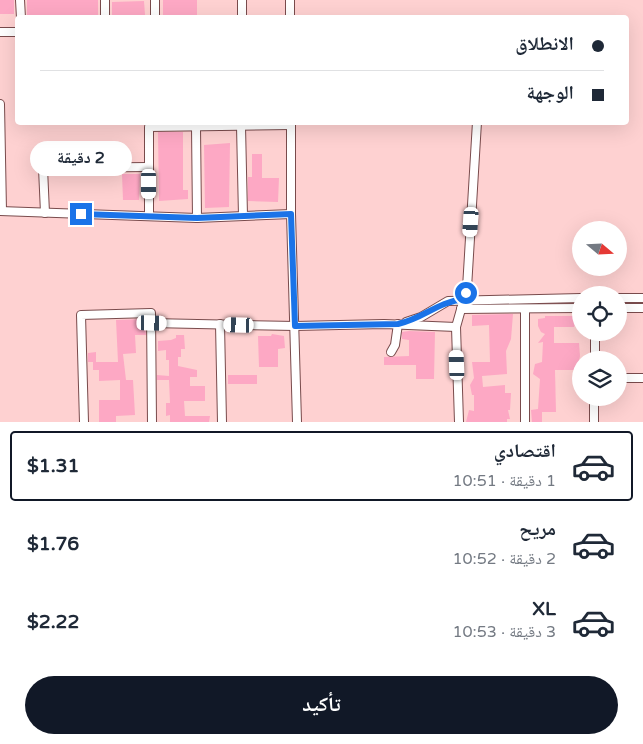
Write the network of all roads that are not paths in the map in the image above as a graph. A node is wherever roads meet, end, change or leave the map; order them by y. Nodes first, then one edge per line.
1 (20, 0) edge
2 (105, 0) edge
3 (155, 0) edge
4 (242, 0) edge
5 (290, 0) edge
6 (21, 15) edge
7 (104, 15) edge
8 (155, 15) edge
9 (242, 15) edge
10 (290, 15) edge
11 (0, 32) edge
12 (15, 32) edge
13 (0, 104) edge
14 (186, 125) edge
15 (266, 125) edge
16 (291, 125) edge
17 (477, 125) edge
18 (241, 126) junction
19 (196, 127) junction
20 (0, 158) edge
21 (149, 167) junction
22 (1, 211) edge
23 (45, 213) junction
24 (291, 214) junction
25 (149, 216) junction
26 (243, 216) junction
27 (197, 218) junction
28 (572, 298) edge
29 (627, 298) edge
30 (643, 298) edge
31 (465, 299) junction
32 (572, 308) edge
33 (627, 308) edge
34 (643, 308) edge
35 (525, 309) junction
36 (461, 310) junction
37 (152, 323) junction
38 (220, 324) junction
39 (398, 324) junction
40 (295, 326) junction
41 (456, 327) junction
42 (392, 352) dead end
43 (627, 378) edge
44 (643, 378) edge
45 (594, 406) edge
46 (84, 422) edge
47 (152, 422) edge
48 (222, 422) edge
49 (297, 422) edge
50 (459, 422) edge
51 (525, 422) edge
52 (594, 422) edge

1 - 6 street
2 - 7 street
3 - 8 street
4 - 9 street
5 - 10 street
11 - 12 street
13 - 20 street
14 - 19 street
14 - 21 street
15 - 18 street
16 - 24 street
17 - 31 street
18 - 19 street
18 - 26 street
19 - 27 street
20 - 22 street
21 - 23 street
21 - 25 street
22 - 23 street
23 - 25 street
24 - 26 street
24 - 40 street
25 - 27 street
26 - 27 street
28 - 31 street
29 - 30 street
31 - 36 street
31 - 39 street
32 - 35 street
33 - 34 street
35 - 36 street
35 - 51 street
36 - 41 street
37 - 38 street
37 - 46 street
37 - 47 street
38 - 40 street
38 - 48 street
39 - 40 street
39 - 41 street
39 - 42 street
40 - 49 street
41 - 50 street
43 - 44 street
45 - 52 street

